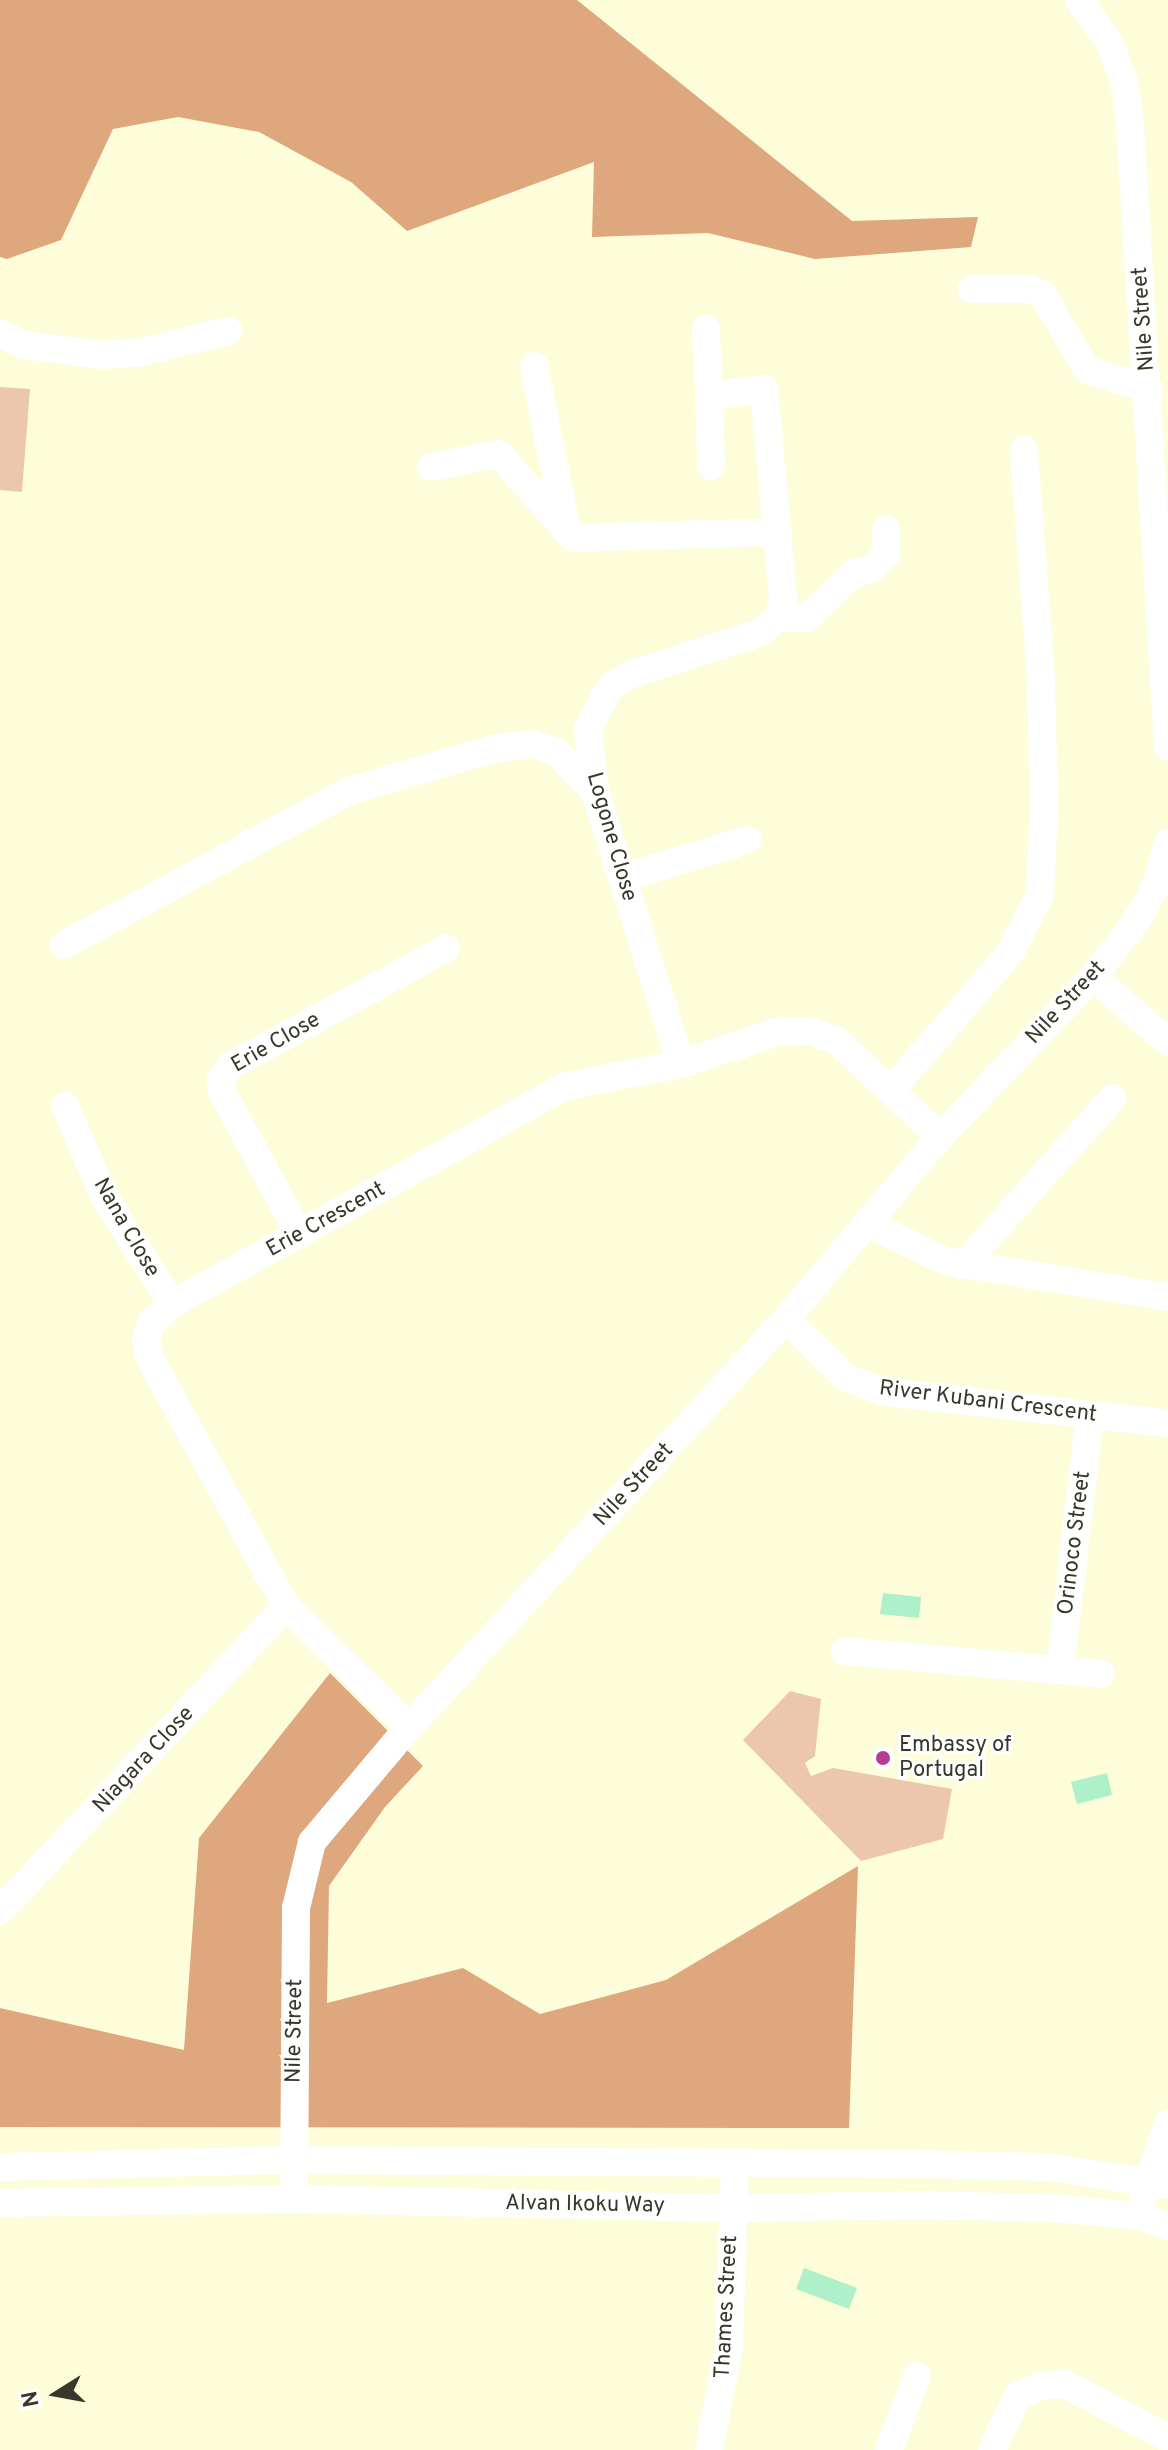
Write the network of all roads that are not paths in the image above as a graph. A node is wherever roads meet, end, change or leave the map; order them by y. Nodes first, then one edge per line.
1 (1079, 0) edge
2 (972, 289) dead end
3 (706, 329) dead end
4 (228, 331) dead end
5 (0, 333) edge
6 (534, 366) dead end
7 (1149, 389) junction
8 (709, 396) junction
9 (1024, 450) dead end
10 (711, 466) dead end
11 (431, 467) dead end
12 (1163, 516) edge
13 (886, 529) dead end
14 (567, 531) junction
15 (778, 532) junction
16 (778, 618) junction
17 (1168, 747) edge
18 (595, 792) junction
19 (747, 840) dead end
20 (1168, 843) edge
21 (622, 878) junction
22 (64, 945) dead end
23 (446, 948) dead end
24 (1093, 977) junction
25 (1168, 1042) edge
26 (681, 1064) junction
27 (892, 1089) junction
28 (1113, 1098) dead end
29 (65, 1106) dead end
30 (940, 1137) junction
31 (867, 1223) junction
32 (300, 1235) junction
33 (963, 1265) junction
34 (1168, 1297) edge
35 (172, 1304) junction
36 (786, 1319) junction
37 (1090, 1416) junction
38 (1168, 1423) edge
39 (286, 1606) junction
40 (845, 1651) dead end
41 (1060, 1670) junction
42 (1101, 1674) dead end
43 (409, 1727) junction
44 (0, 1911) edge
45 (1168, 2124) edge
46 (293, 2160) junction
47 (735, 2163) junction
48 (0, 2167) edge
49 (1159, 2182) edge
50 (294, 2199) junction
51 (0, 2203) edge
52 (733, 2208) junction
53 (1139, 2216) junction
54 (1168, 2226) edge
55 (917, 2376) dead end
56 (1168, 2438) edge
57 (709, 2450) edge
58 (889, 2450) edge
59 (992, 2450) edge

1 - 7 street, Nile Street
2 - 7 street
3 - 8 street
4 - 5 street
6 - 14 street
7 - 12 street, Nile Street
8 - 10 street
8 - 15 street
9 - 27 street
11 - 14 street
12 - 17 street, Nile Street
13 - 16 street
14 - 15 street
15 - 16 street
16 - 18 street, Logone Close
18 - 21 street, Logone Close
18 - 22 street
19 - 21 street
20 - 24 street, Nile Street
21 - 26 street, Logone Close
23 - 32 street, Erie Close
24 - 25 street
24 - 30 street, Nile Street
26 - 27 street, Erie Crescent
26 - 32 street, Erie Crescent
27 - 30 street, Erie Crescent
28 - 33 street
29 - 35 street, Nana Close
30 - 31 street, Nile Street
31 - 33 street
31 - 36 street, Nile Street
32 - 35 street, Erie Crescent
33 - 34 street
35 - 39 street, Erie Crescent
36 - 37 street, River Kubani Crescent
36 - 43 street, Nile Street
37 - 38 street, River Kubani Crescent
37 - 41 street, Orinoco Street
39 - 43 street, Erie Crescent
39 - 44 street, Niagara Close
40 - 41 street
41 - 42 street
43 - 46 street, Nile Street
45 - 49 street
46 - 47 street, Alvan Ikoku Way
46 - 48 street, Alvan Ikoku Way
46 - 50 street, Nile Street
47 - 49 street, Alvan Ikoku Way
47 - 52 street, Thames Street
49 - 53 street
50 - 51 street, Alvan Ikoku Way
50 - 52 street, Alvan Ikoku Way
52 - 53 street, Alvan Ikoku Way
52 - 57 street, Thames Street
53 - 54 street, Alvan Ikoku Way
55 - 58 street
56 - 59 street

